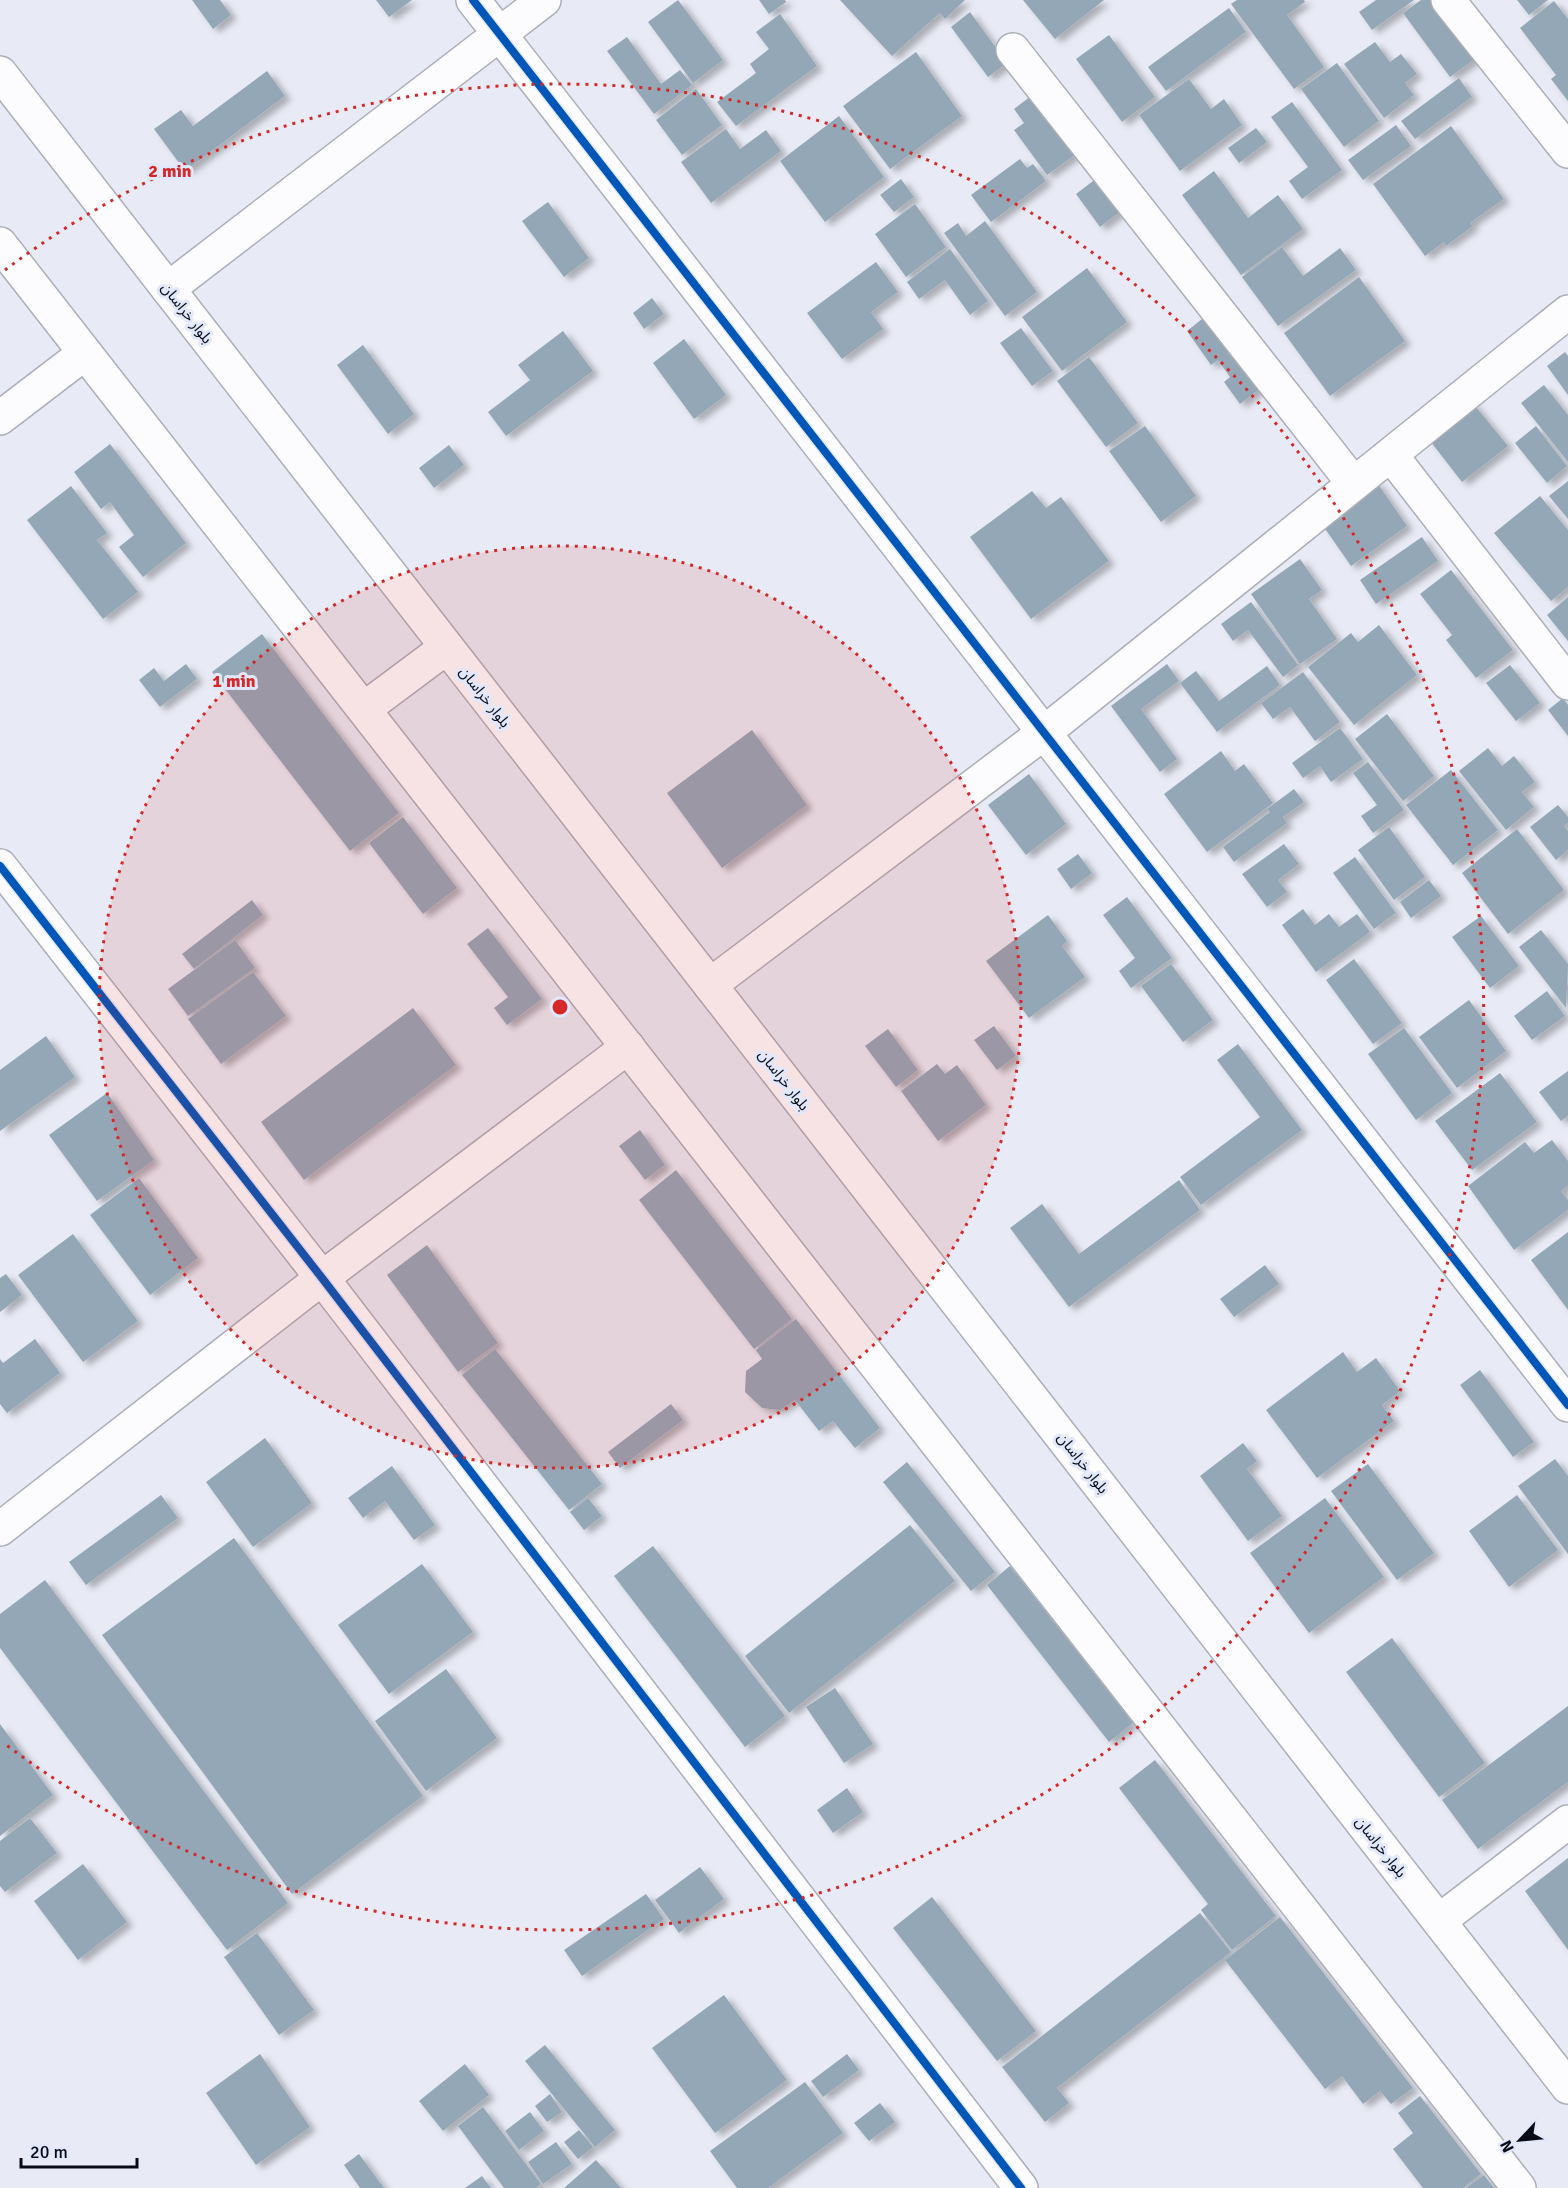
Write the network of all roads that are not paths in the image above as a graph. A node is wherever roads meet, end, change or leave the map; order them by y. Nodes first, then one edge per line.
1 (473, 0) edge
2 (544, 0) edge
3 (1448, 0) edge
4 (498, 34) junction
5 (1013, 50) dead end
6 (0, 73) edge
7 (1568, 151) edge
8 (0, 244) edge
9 (168, 289) junction
10 (1568, 312) edge
11 (85, 352) junction
12 (0, 418) edge
13 (1391, 454) junction
14 (1354, 484) junction
15 (447, 647) junction
16 (1568, 682) edge
17 (364, 710) junction
18 (1045, 732) junction
19 (0, 866) edge
20 (710, 985) junction
21 (628, 1047) junction
22 (322, 1278) junction
23 (1568, 1405) edge
24 (0, 1529) edge
25 (1568, 1822) edge
26 (1439, 1921) junction
27 (1568, 2087) edge
28 (1021, 2188) edge
29 (1519, 2188) edge

1 - 4 street
2 - 4 street
3 - 7 street
4 - 9 street
4 - 18 street
5 - 14 street
6 - 9 street, بلوار خراسان
8 - 11 street
9 - 15 street, بلوار خراسان
10 - 13 street
11 - 12 street
11 - 17 street
13 - 14 street
13 - 16 street
14 - 18 street
15 - 17 street
15 - 20 street, بلوار خراسان
17 - 21 street
18 - 20 street
18 - 23 street
19 - 22 street
20 - 26 street, بلوار خراسان
21 - 22 street
21 - 29 street
22 - 24 street
22 - 28 street
25 - 26 street
26 - 27 street, بلوار خراسان

